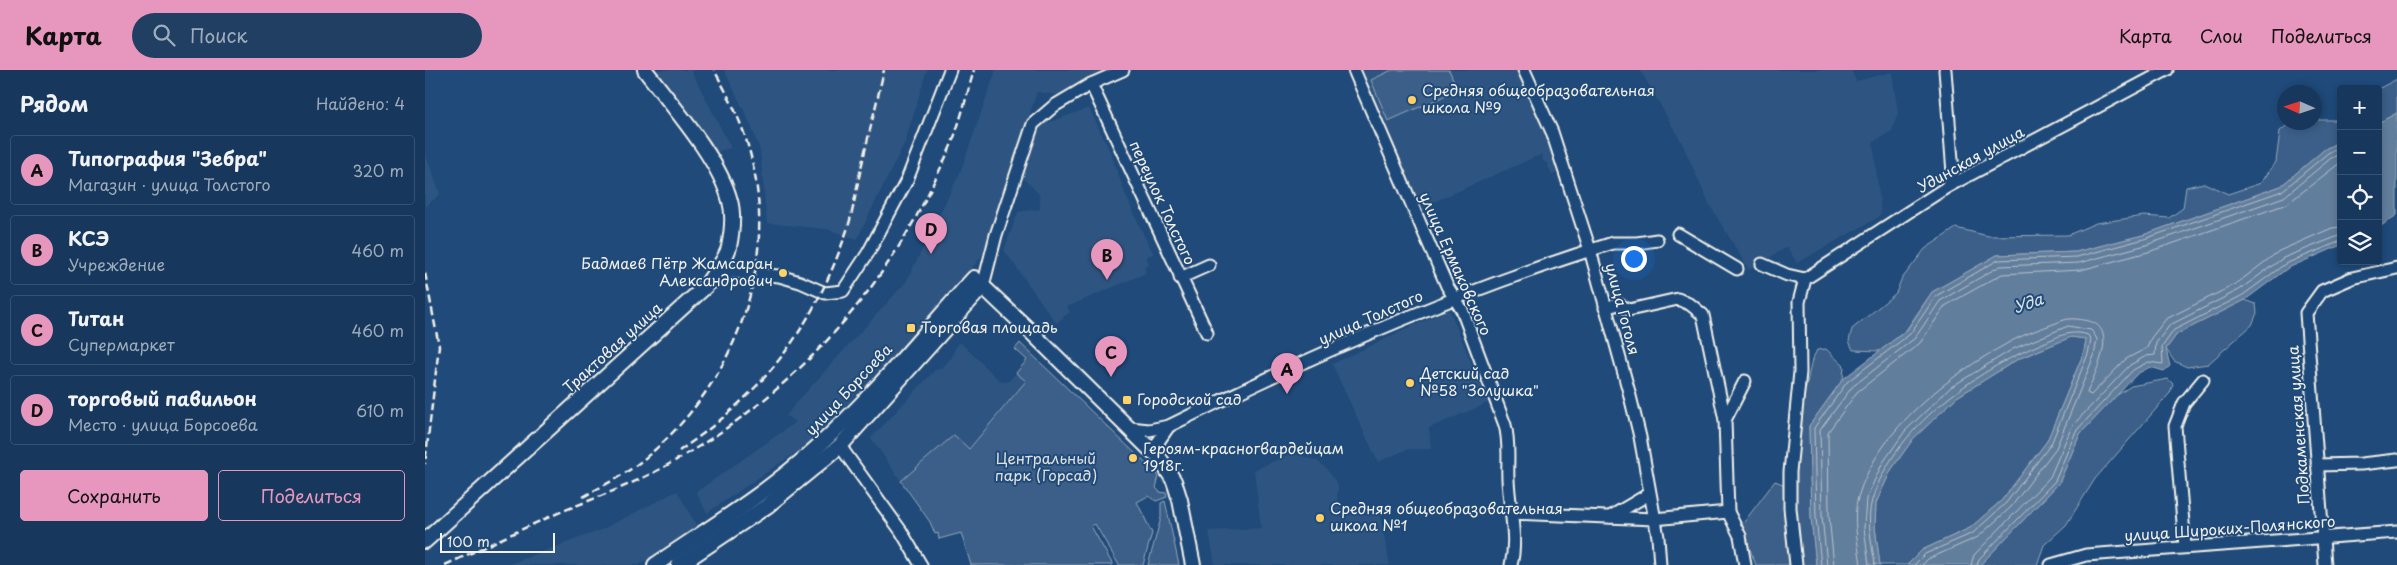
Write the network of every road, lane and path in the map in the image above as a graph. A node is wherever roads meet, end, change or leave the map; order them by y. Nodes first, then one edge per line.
1 (645, 70) edge
2 (950, 70) edge
3 (1123, 70) edge
4 (1354, 70) edge
5 (1524, 70) edge
6 (1945, 70) edge
7 (2163, 71) edge
8 (1091, 84) junction
9 (1947, 187) junction
10 (1678, 234) dead end
11 (1657, 240) dead end
12 (1590, 250) junction
13 (1762, 264) dead end
14 (1209, 265) dead end
15 (2397, 268) edge
16 (1737, 269) dead end
17 (1180, 278) junction
18 (978, 282) junction
19 (1803, 285) junction
20 (706, 286) junction
21 (1454, 298) junction
22 (1605, 308) junction
23 (1207, 333) dead end
24 (2203, 380) dead end
25 (1745, 381) dead end
26 (1725, 420) junction
27 (1169, 426) junction
28 (1130, 428) junction
29 (840, 446) junction
30 (1160, 459) junction
31 (2397, 460) edge
32 (2317, 465) junction
33 (1649, 494) junction
34 (1728, 512) junction
35 (1511, 513) junction
36 (1610, 517) junction
37 (1655, 519) junction
38 (2397, 532) edge
39 (2322, 537) junction
40 (425, 541) edge
41 (2185, 547) junction
42 (655, 565) edge
43 (679, 565) edge
44 (921, 565) edge
45 (1193, 565) edge
46 (1511, 565) edge
47 (1660, 565) edge
48 (1745, 565) edge
49 (1796, 565) edge
50 (2051, 565) edge
51 (2325, 565) edge

1 - 20 main road, Трактовая улица
2 - 20 street
3 - 8 street
4 - 21 street, улица Ермаковского
5 - 12 street, улица Гоголя
6 - 9 street
7 - 9 street, Удинская улица
8 - 17 street, переулок Толстого
8 - 18 street
9 - 19 street, Удинская улица
10 - 16 street
11 - 12 street, улица Толстого
12 - 21 street, улица Толстого
12 - 22 street, улица Гоголя
13 - 19 street
14 - 17 street
15 - 32 street, Подкаменская улица
17 - 23 street, переулок Толстого
18 - 28 main road
18 - 29 main road, улица Борсоева
18 - 42 main road, улица Борсоева
19 - 49 street
20 - 40 main road, Трактовая улица
21 - 27 street, улица Толстого
21 - 35 street, улица Ермаковского
22 - 26 street
22 - 33 street, улица Гоголя
24 - 41 street
25 - 26 street
26 - 34 street
27 - 28 street, улица Толстого
27 - 30 street
28 - 30 main road
29 - 43 main road, улица Борсоева
29 - 44 street
30 - 45 main road
31 - 32 street
32 - 39 street, Подкаменская улица
33 - 36 street
33 - 37 street, улица Гоголя
34 - 37 street
34 - 48 street
35 - 36 street
35 - 46 street, улица Ермаковского
36 - 37 street
37 - 47 street, улица Гоголя
38 - 39 street, улица Широких-Полянского
39 - 41 street, улица Широких-Полянского
39 - 51 street, Подкаменская улица
41 - 50 street, улица Широких-Полянского

